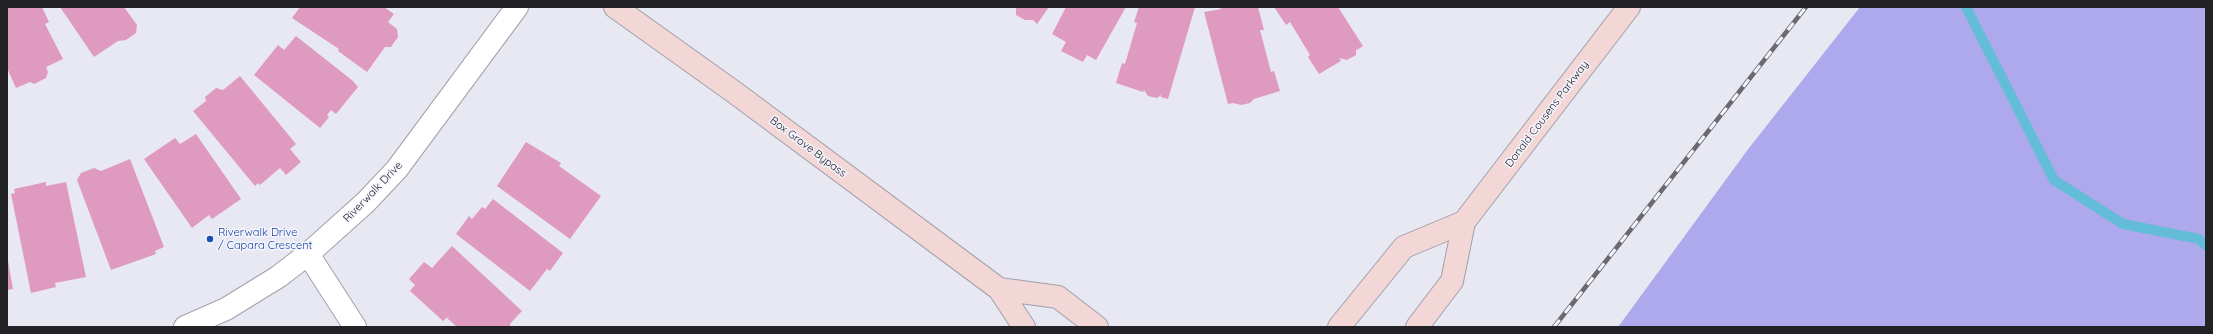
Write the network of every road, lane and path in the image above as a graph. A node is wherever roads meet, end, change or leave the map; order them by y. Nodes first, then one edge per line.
1 (517, 7) edge
2 (615, 7) edge
3 (1629, 7) edge
4 (1464, 222) junction
5 (308, 254) junction
6 (999, 289) junction
7 (185, 327) edge
8 (355, 327) edge
9 (1024, 327) edge
10 (1097, 327) edge
11 (1339, 327) edge
12 (1417, 327) edge

1 - 5 street, Riverwalk Drive
2 - 6 main road, Box Grove Bypass
3 - 4 main road, Donald Cousens Parkway
4 - 11 main road, Donald Cousens Parkway
4 - 12 main road, Donald Cousens Parkway
5 - 7 street, Riverwalk Drive
5 - 8 street
6 - 9 main road, Box Grove Bypass
6 - 10 main road, Box Grove Bypass

